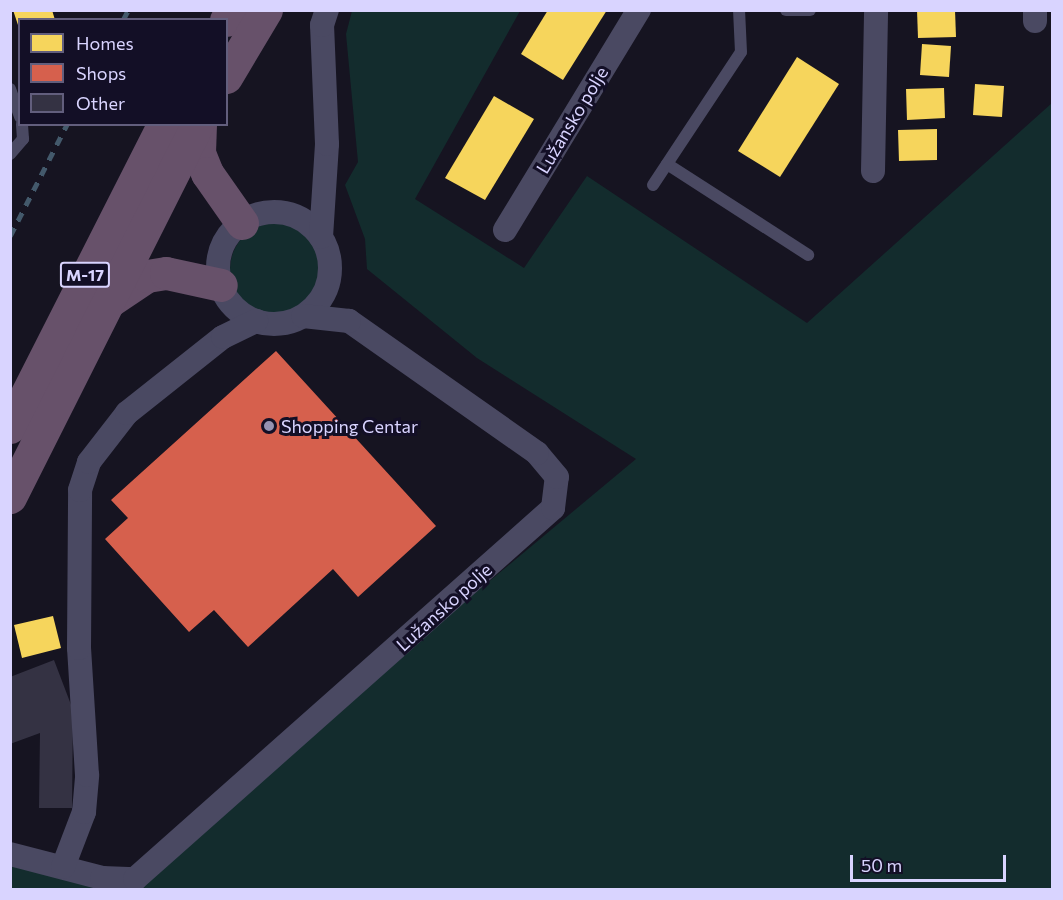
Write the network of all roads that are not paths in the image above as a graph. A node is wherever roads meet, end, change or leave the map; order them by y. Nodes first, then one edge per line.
1 (266, 10) edge
2 (327, 10) edge
3 (639, 10) edge
4 (740, 10) edge
5 (786, 10) edge
6 (810, 10) edge
7 (876, 10) edge
8 (228, 73) edge
9 (10, 89) edge
10 (18, 111) edge
11 (22, 126) edge
12 (163, 126) edge
13 (198, 126) edge
14 (199, 126) edge
15 (10, 154) edge
16 (667, 164) junction
17 (873, 171) dead end
18 (323, 178) junction
19 (653, 185) dead end
20 (280, 212) junction
21 (242, 223) junction
22 (505, 230) dead end
23 (321, 237) junction
24 (808, 255) dead end
25 (329, 280) junction
26 (226, 294) junction
27 (107, 303) junction
28 (303, 316) junction
29 (256, 321) junction
30 (349, 321) junction
31 (223, 337) junction
32 (10, 427) edge
33 (10, 497) edge
34 (10, 854) edge
35 (63, 867) junction
36 (109, 884) edge

1 - 8 highway
2 - 18 street
3 - 22 street, Lužansko polje
4 - 16 lane
5 - 6 lane
7 - 17 street
9 - 10 lane
11 - 15 lane
12 - 32 highway, M-17
13 - 27 highway, M-17
14 - 21 highway
16 - 19 lane
16 - 24 lane
18 - 20 street
18 - 23 street
20 - 21 street
20 - 23 street
21 - 26 street
23 - 25 street
25 - 28 street
25 - 30 street
26 - 27 highway
26 - 29 street
26 - 31 street
27 - 33 highway, M-17
28 - 29 street
28 - 30 street, Lužansko polje
29 - 31 street
30 - 36 street, Lužansko polje
31 - 35 street
34 - 35 street, Lužansko polje
35 - 36 street, Lužansko polje

